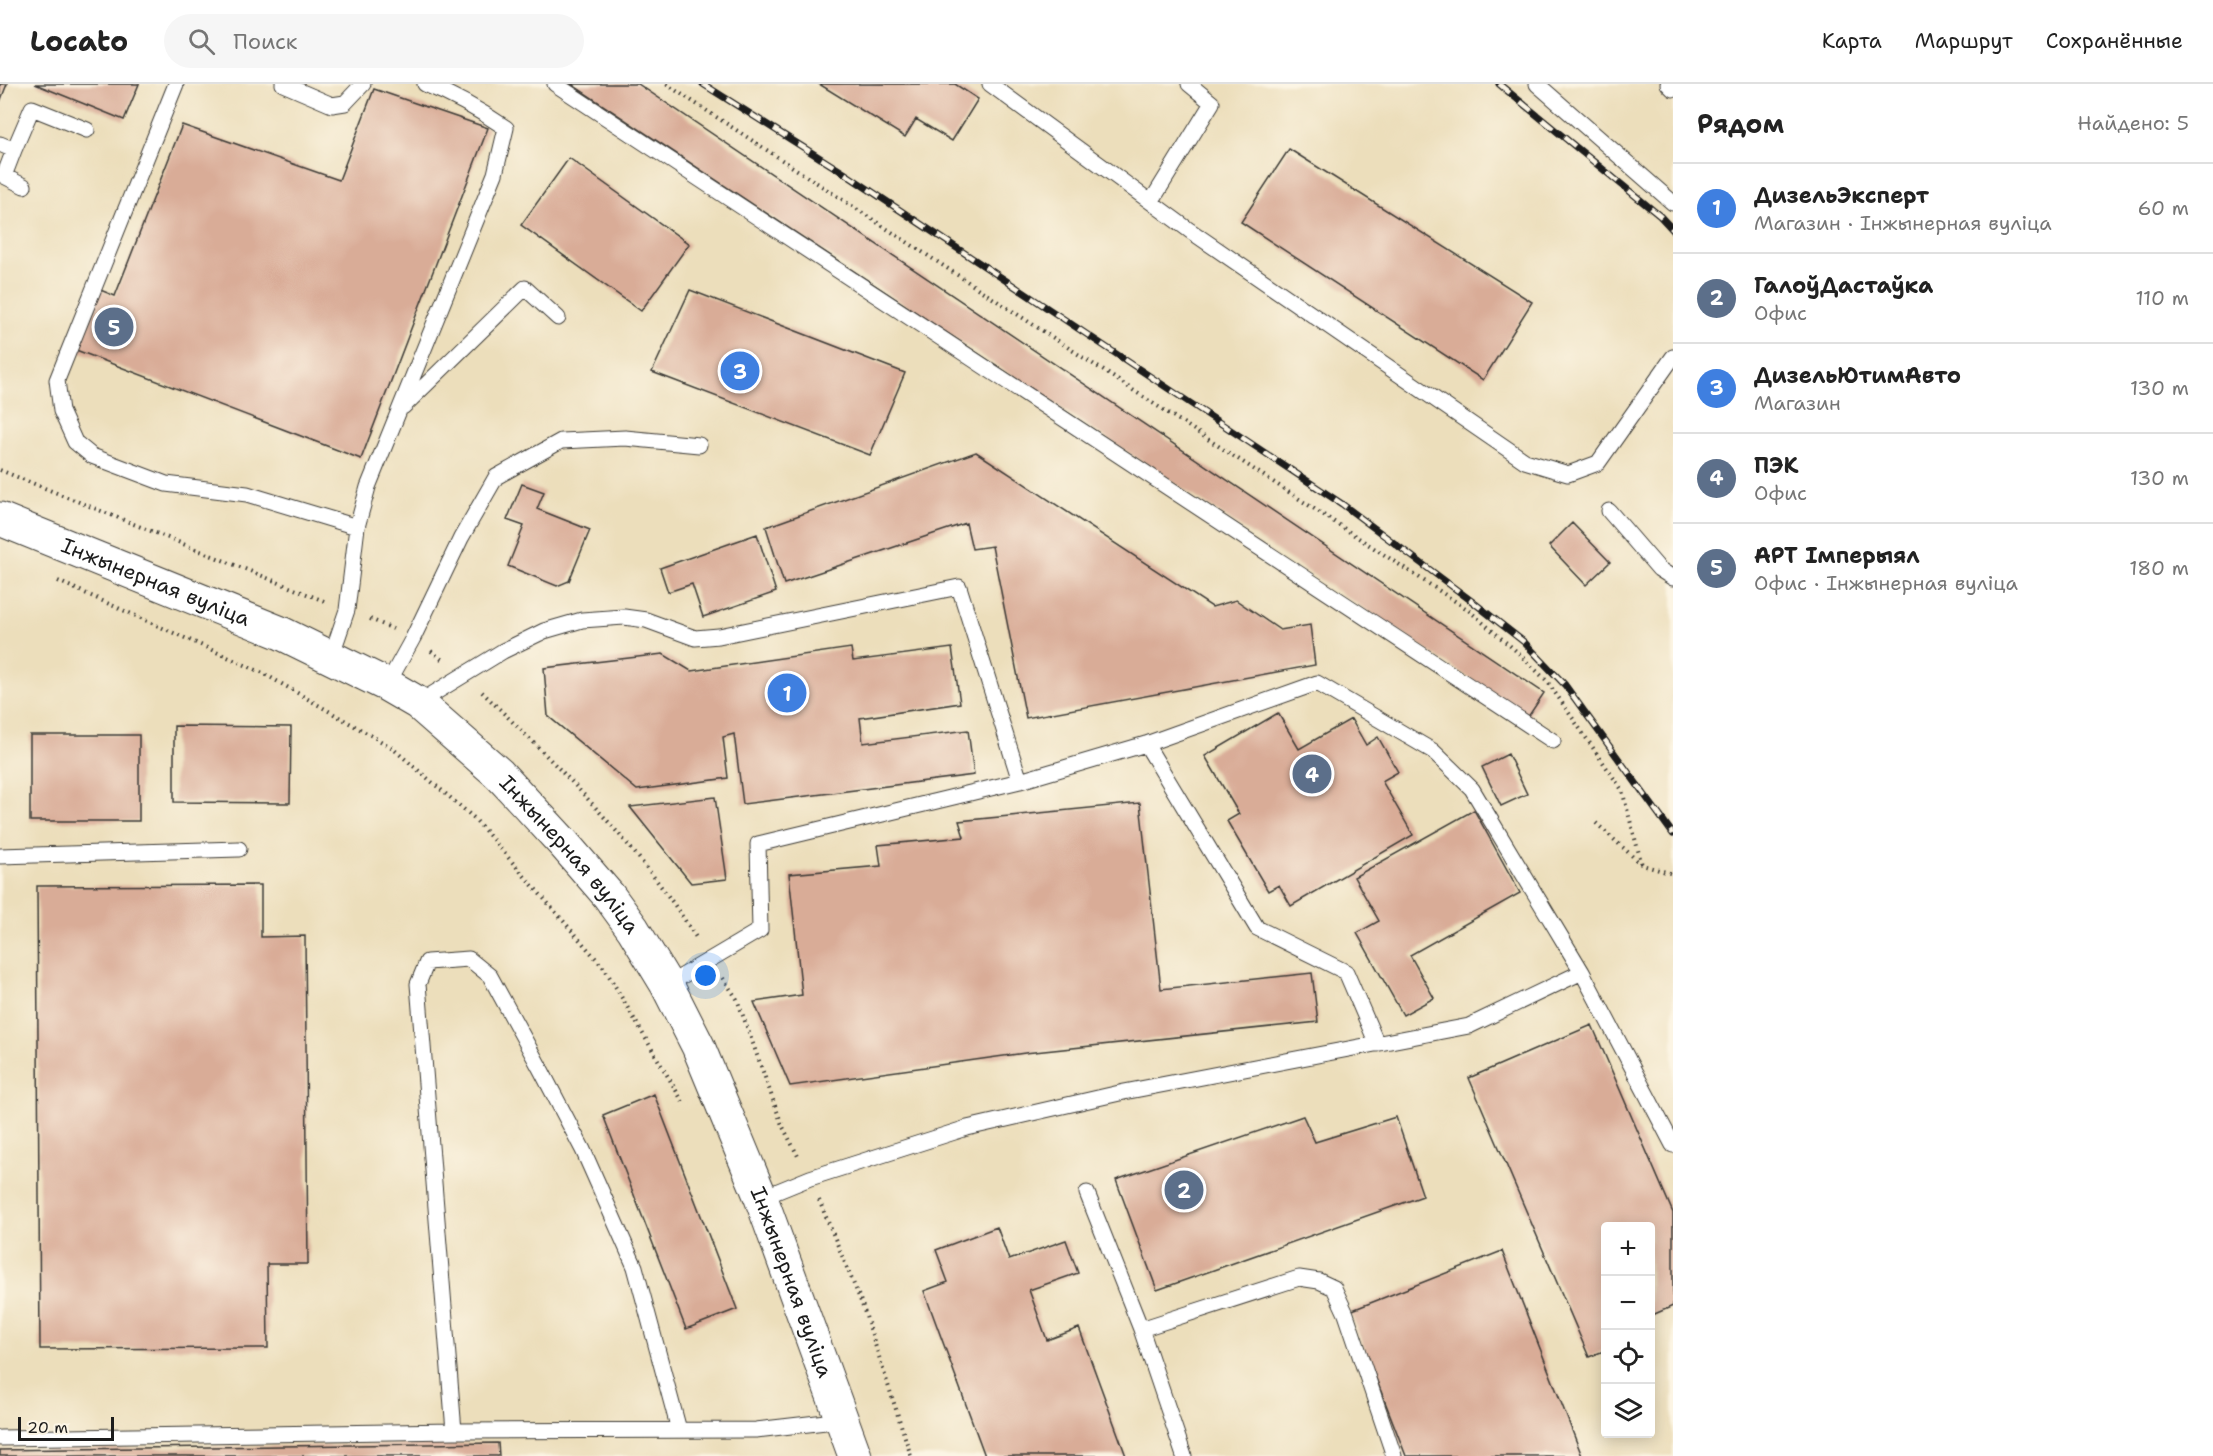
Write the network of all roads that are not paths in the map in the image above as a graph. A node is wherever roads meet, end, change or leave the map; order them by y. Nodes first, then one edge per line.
1 (176, 84) edge
2 (283, 84) edge
3 (363, 84) edge
4 (425, 84) edge
5 (555, 84) edge
6 (990, 84) edge
7 (1189, 84) edge
8 (1537, 84) edge
9 (1668, 84) edge
10 (1673, 89) edge
11 (87, 130) dead end
12 (7, 147) edge
13 (24, 186) dead end
14 (1151, 202) junction
15 (1673, 203) edge
16 (558, 318) dead end
17 (1673, 357) edge
18 (399, 411) junction
19 (699, 445) dead end
20 (1609, 512) dead end
21 (0, 519) edge
22 (357, 527) junction
23 (1673, 578) edge
24 (331, 657) junction
25 (387, 685) junction
26 (418, 703) junction
27 (1553, 741) dead end
28 (1146, 744) junction
29 (1020, 781) junction
30 (239, 849) dead end
31 (0, 856) edge
32 (1582, 972) junction
33 (667, 985) junction
34 (1377, 1044) junction
35 (1673, 1145) edge
36 (1087, 1193) dead end
37 (761, 1198) junction
38 (1141, 1329) junction
39 (843, 1420) junction
40 (679, 1430) junction
41 (454, 1431) junction
42 (0, 1438) edge
43 (855, 1456) edge
44 (1184, 1456) edge
45 (1394, 1456) edge

1 - 22 lane
2 - 3 lane
4 - 18 lane
5 - 27 lane
6 - 14 lane
7 - 14 lane
8 - 15 lane
9 - 10 lane
11 - 12 lane
12 - 13 lane
14 - 17 lane
16 - 18 lane
18 - 22 lane
19 - 25 lane
20 - 23 lane
21 - 24 street, Інжынерная вуліца
22 - 24 lane
24 - 25 street, Інжынерная вуліца
25 - 26 street, Інжынерная вуліца
26 - 29 lane
26 - 33 street, Інжынерная вуліца
28 - 29 lane
28 - 32 lane
28 - 34 lane
29 - 33 lane
30 - 31 lane
32 - 34 lane
32 - 35 lane
33 - 37 street, Інжынерная вуліца
34 - 37 lane
36 - 38 lane
37 - 39 street, Інжынерная вуліца
38 - 44 lane
38 - 45 lane
39 - 40 lane
39 - 43 street, Інжынерная вуліца
40 - 41 lane
40 - 41 lane
41 - 42 lane

